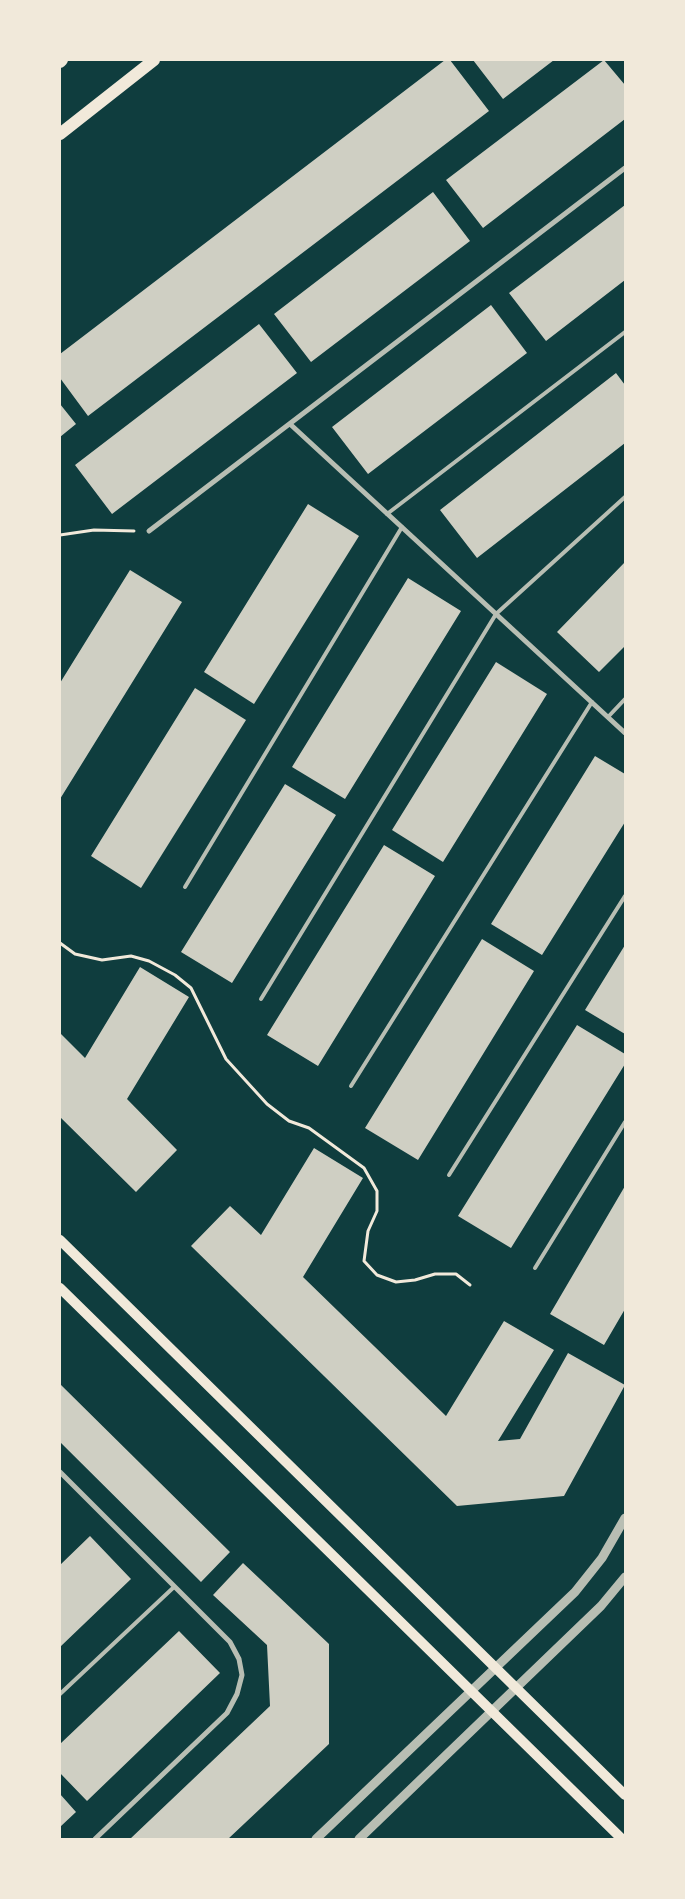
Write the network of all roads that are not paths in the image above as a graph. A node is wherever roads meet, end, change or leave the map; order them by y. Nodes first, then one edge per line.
1 (154, 60) edge
2 (60, 134) edge
3 (625, 168) edge
4 (625, 332) edge
5 (290, 424) junction
6 (625, 497) edge
7 (387, 514) junction
8 (402, 527) junction
9 (149, 531) road end
10 (496, 614) junction
11 (625, 700) edge
12 (592, 702) junction
13 (608, 717) junction
14 (625, 733) edge
15 (185, 887) dead end
16 (625, 896) edge
17 (262, 999) dead end
18 (351, 1086) dead end
19 (625, 1122) edge
20 (449, 1175) dead end
21 (60, 1240) edge
22 (535, 1268) dead end
23 (60, 1288) edge
24 (60, 1472) edge
25 (625, 1518) edge
26 (625, 1577) edge
27 (174, 1587) junction
28 (495, 1668) junction
29 (516, 1688) junction
30 (471, 1691) junction
31 (60, 1694) edge
32 (492, 1711) junction
33 (625, 1795) edge
34 (96, 1839) edge
35 (316, 1839) edge
36 (359, 1839) edge
37 (622, 1839) edge

1 - 2 main road
3 - 5 street
4 - 7 lane
5 - 7 street
5 - 9 street
6 - 10 lane
7 - 8 street
8 - 10 street
8 - 15 lane
10 - 12 street
10 - 17 lane
11 - 13 lane
12 - 13 street
12 - 18 lane
13 - 14 street
16 - 20 lane
19 - 22 lane
21 - 28 main road
23 - 30 main road
24 - 27 street
25 - 28 street
26 - 29 street
27 - 31 lane
27 - 34 street
28 - 29 main road
28 - 30 street
29 - 32 street
29 - 33 main road
30 - 32 main road
30 - 35 street
32 - 36 street
32 - 37 main road

